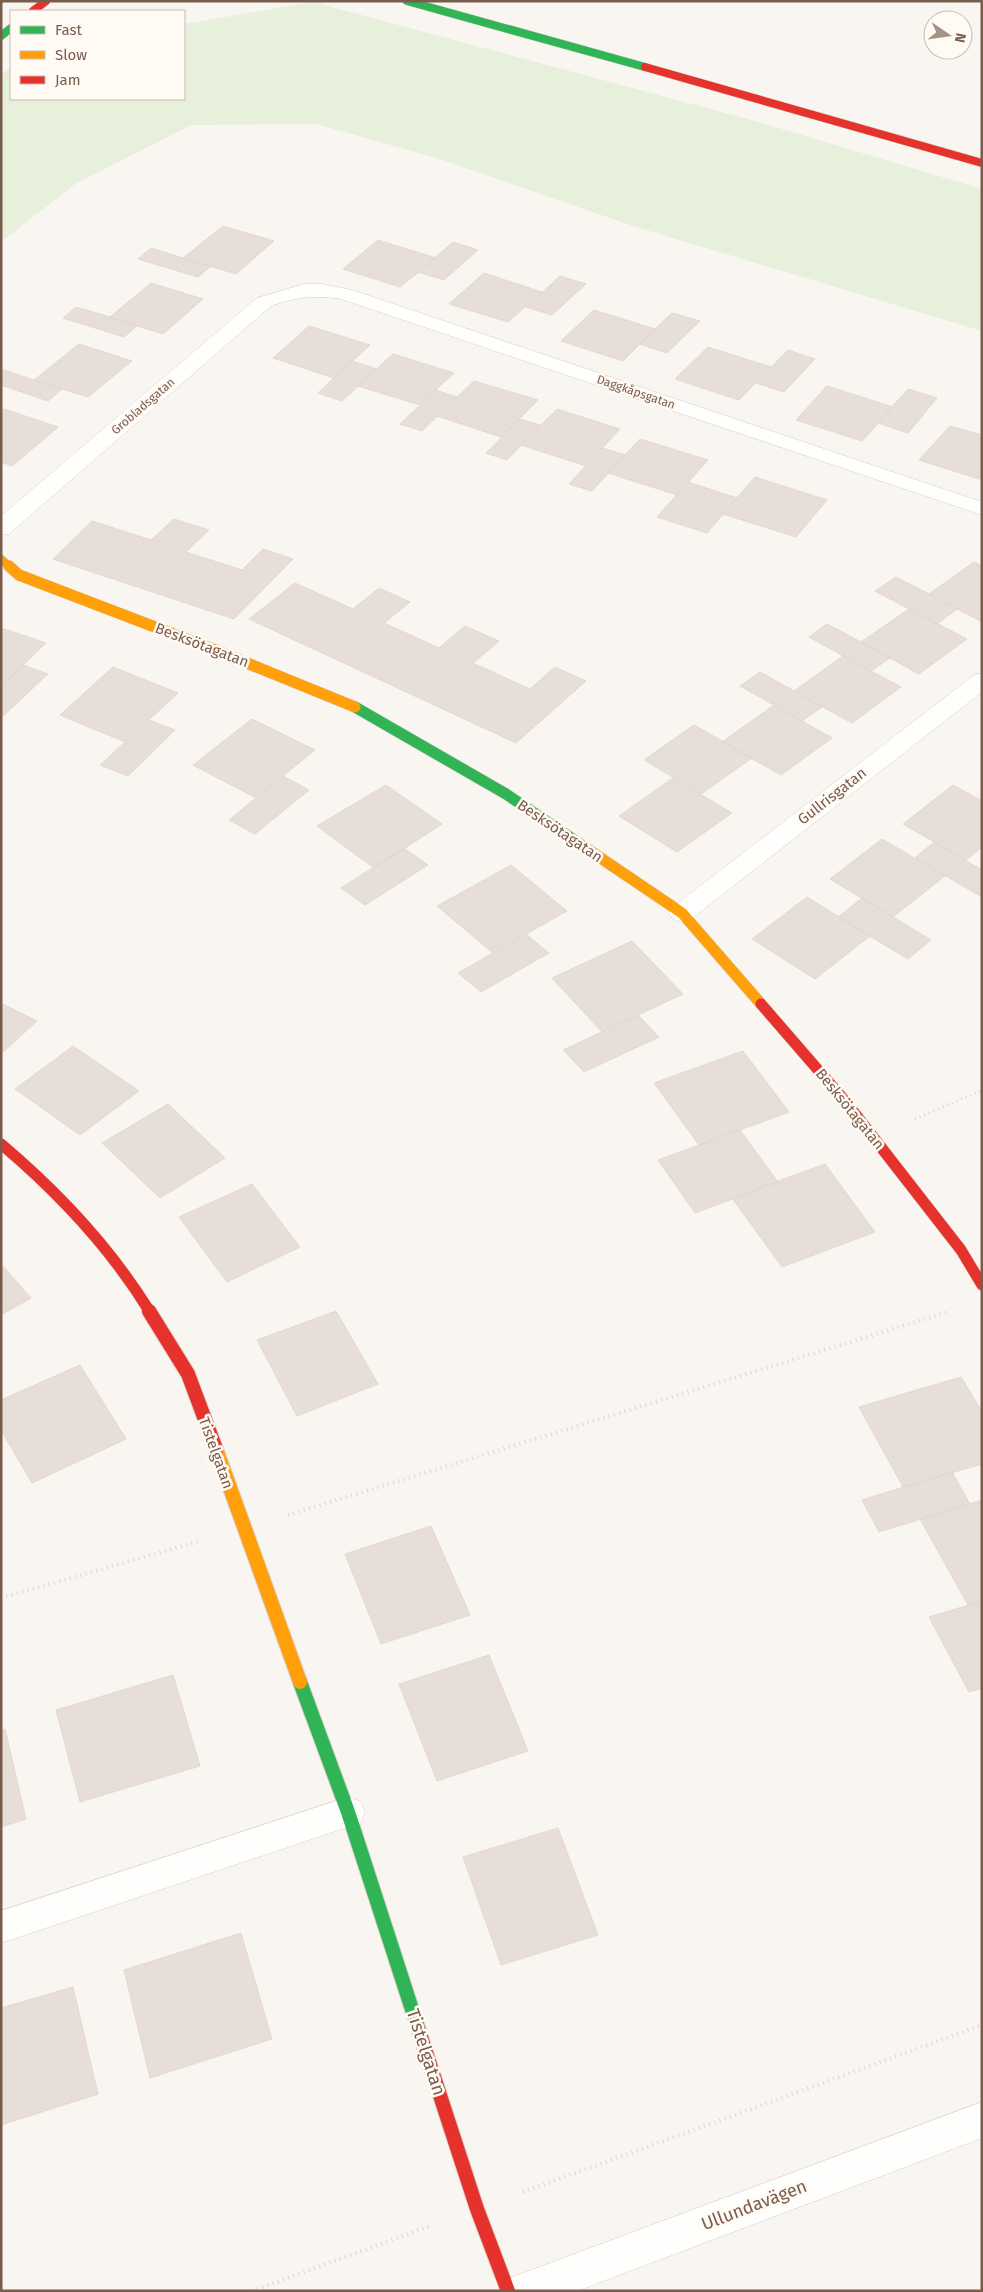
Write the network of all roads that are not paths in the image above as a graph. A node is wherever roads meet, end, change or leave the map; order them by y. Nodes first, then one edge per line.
1 (46, 1) edge
2 (407, 1) edge
3 (34, 10) edge
4 (982, 163) edge
5 (287, 292) joint
6 (982, 509) edge
7 (2, 528) edge
8 (1, 559) edge
9 (982, 680) edge
10 (682, 913) junction
11 (1, 1144) edge
12 (982, 1285) edge
13 (348, 1812) junction
14 (1, 1928) edge
15 (982, 2120) edge
16 (508, 2291) edge
17 (526, 2291) edge

1 - 3 street
2 - 4 street
5 - 6 street, Daggkåpsgatan
5 - 7 street, Grobladsgatan
8 - 10 street, Besksötagatan
9 - 10 street, Gullrisgatan
10 - 12 street, Besksötagatan
11 - 13 street, Tistelgatan
13 - 14 street
13 - 16 street, Tistelgatan
15 - 17 street, Ullundavägen

